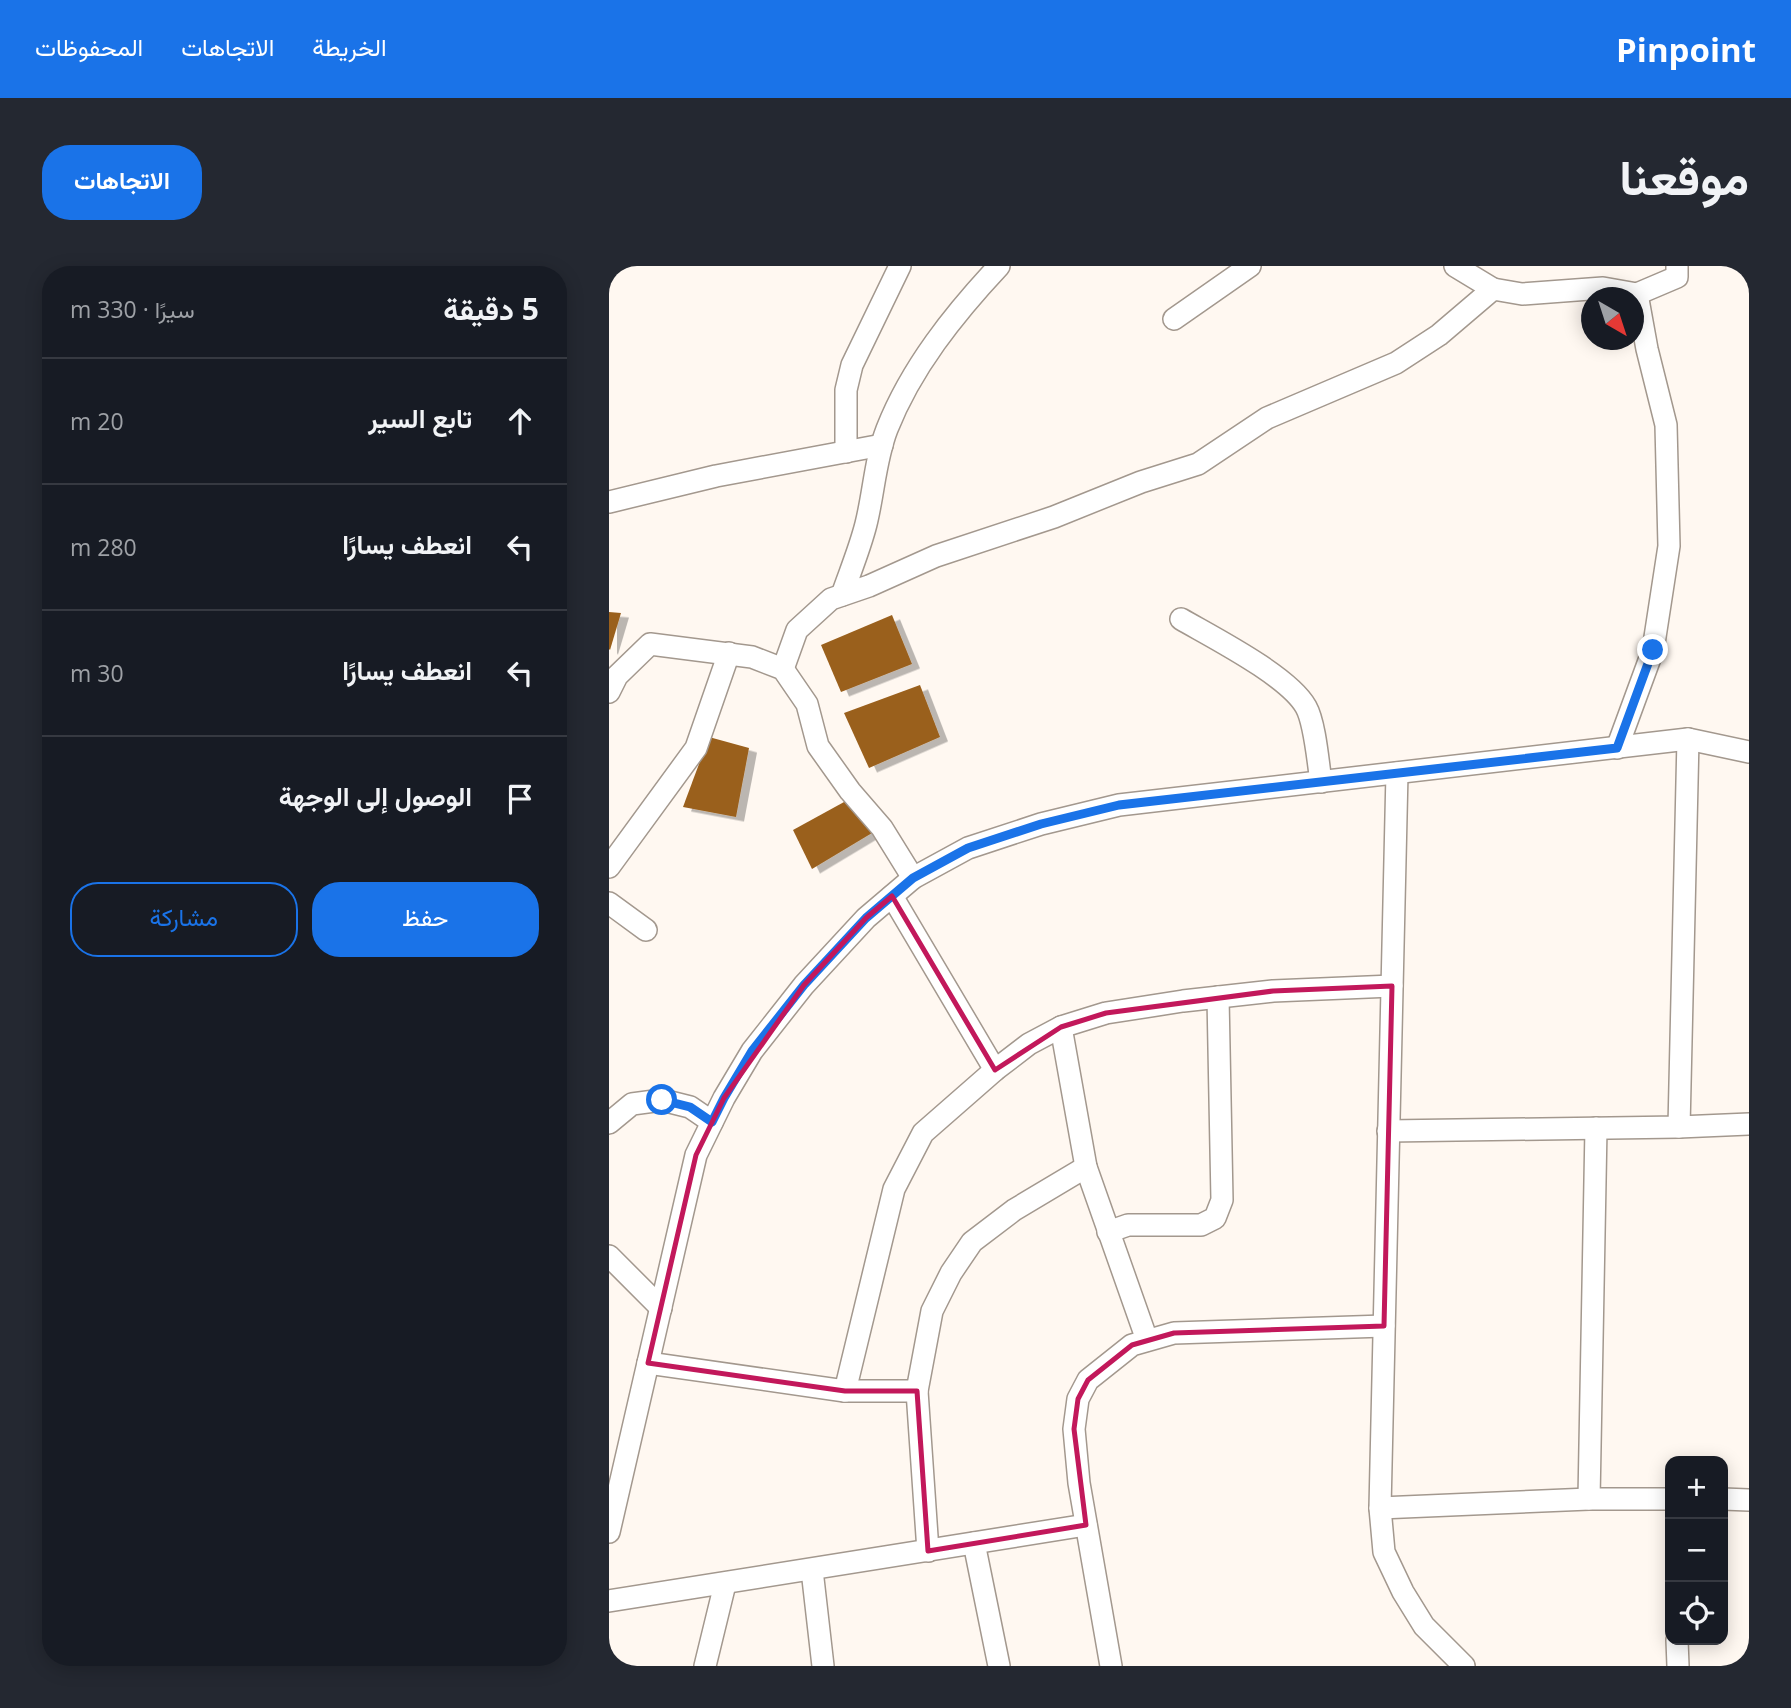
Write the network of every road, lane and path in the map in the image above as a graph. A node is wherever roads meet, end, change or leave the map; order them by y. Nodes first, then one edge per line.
1 (899, 266) edge
2 (999, 266) edge
3 (1250, 266) edge
4 (1455, 266) edge
5 (1677, 266) edge
6 (1493, 289) junction
7 (1581, 290) edge
8 (1644, 291) edge
9 (1174, 319) dead end
10 (1644, 332) edge
11 (882, 445) junction
12 (846, 452) junction
13 (609, 502) edge
14 (842, 595) junction
15 (1181, 619) dead end
16 (729, 653) junction
17 (783, 668) junction
18 (609, 692) edge
19 (1688, 739) junction
20 (1617, 748) junction
21 (1749, 752) edge
22 (1397, 773) junction
23 (1321, 782) junction
24 (609, 867) edge
25 (913, 878) junction
26 (892, 896) junction
27 (609, 903) edge
28 (646, 930) dead end
29 (1392, 986) junction
30 (1219, 997) junction
31 (1061, 1027) junction
32 (995, 1070) junction
33 (712, 1122) junction
34 (609, 1123) edge
35 (1749, 1124) edge
36 (1679, 1127) junction
37 (1596, 1128) junction
38 (1388, 1131) junction
39 (1086, 1167) junction
40 (1108, 1232) junction
41 (609, 1256) edge
42 (661, 1308) junction
43 (1384, 1326) junction
44 (1147, 1340) junction
45 (648, 1363) junction
46 (845, 1391) junction
47 (917, 1391) junction
48 (1589, 1499) junction
49 (1665, 1499) edge
50 (1728, 1499) edge
51 (1749, 1500) edge
52 (1380, 1508) junction
53 (1086, 1525) junction
54 (610, 1526) edge
55 (974, 1544) junction
56 (928, 1551) junction
57 (812, 1570) junction
58 (725, 1584) junction
59 (609, 1601) edge
60 (1677, 1645) edge
61 (705, 1666) edge
62 (823, 1666) edge
63 (999, 1666) edge
64 (1111, 1666) edge
65 (1464, 1666) edge
66 (1678, 1666) edge

1 - 12 street
2 - 11 street
3 - 9 street
4 - 6 street
5 - 8 street
6 - 7 street
6 - 14 street
10 - 20 street
11 - 12 street
11 - 14 street
12 - 13 street
14 - 17 street
15 - 23 street
16 - 17 street
16 - 18 street
16 - 24 street
17 - 25 street
19 - 20 street
19 - 21 street
19 - 36 street
20 - 22 street
22 - 23 street
22 - 29 street
23 - 25 street
25 - 26 street
26 - 32 street
26 - 33 street
27 - 28 street
29 - 30 street
29 - 38 street
30 - 31 street
30 - 40 street
31 - 32 street
31 - 39 street
32 - 46 street
33 - 34 street
33 - 42 street
35 - 36 street
36 - 37 street
37 - 38 street
37 - 48 street
38 - 43 street
39 - 40 street
39 - 47 street
40 - 44 street
41 - 42 street
42 - 45 street
43 - 44 street
43 - 52 street
44 - 53 street
45 - 46 street
45 - 54 street
46 - 47 street
47 - 56 street
48 - 49 street
48 - 52 street
50 - 51 street
52 - 65 street
53 - 55 street
53 - 64 street
55 - 56 street
55 - 63 street
56 - 57 street
57 - 58 street
57 - 62 street
58 - 59 street
58 - 61 street
60 - 66 street

